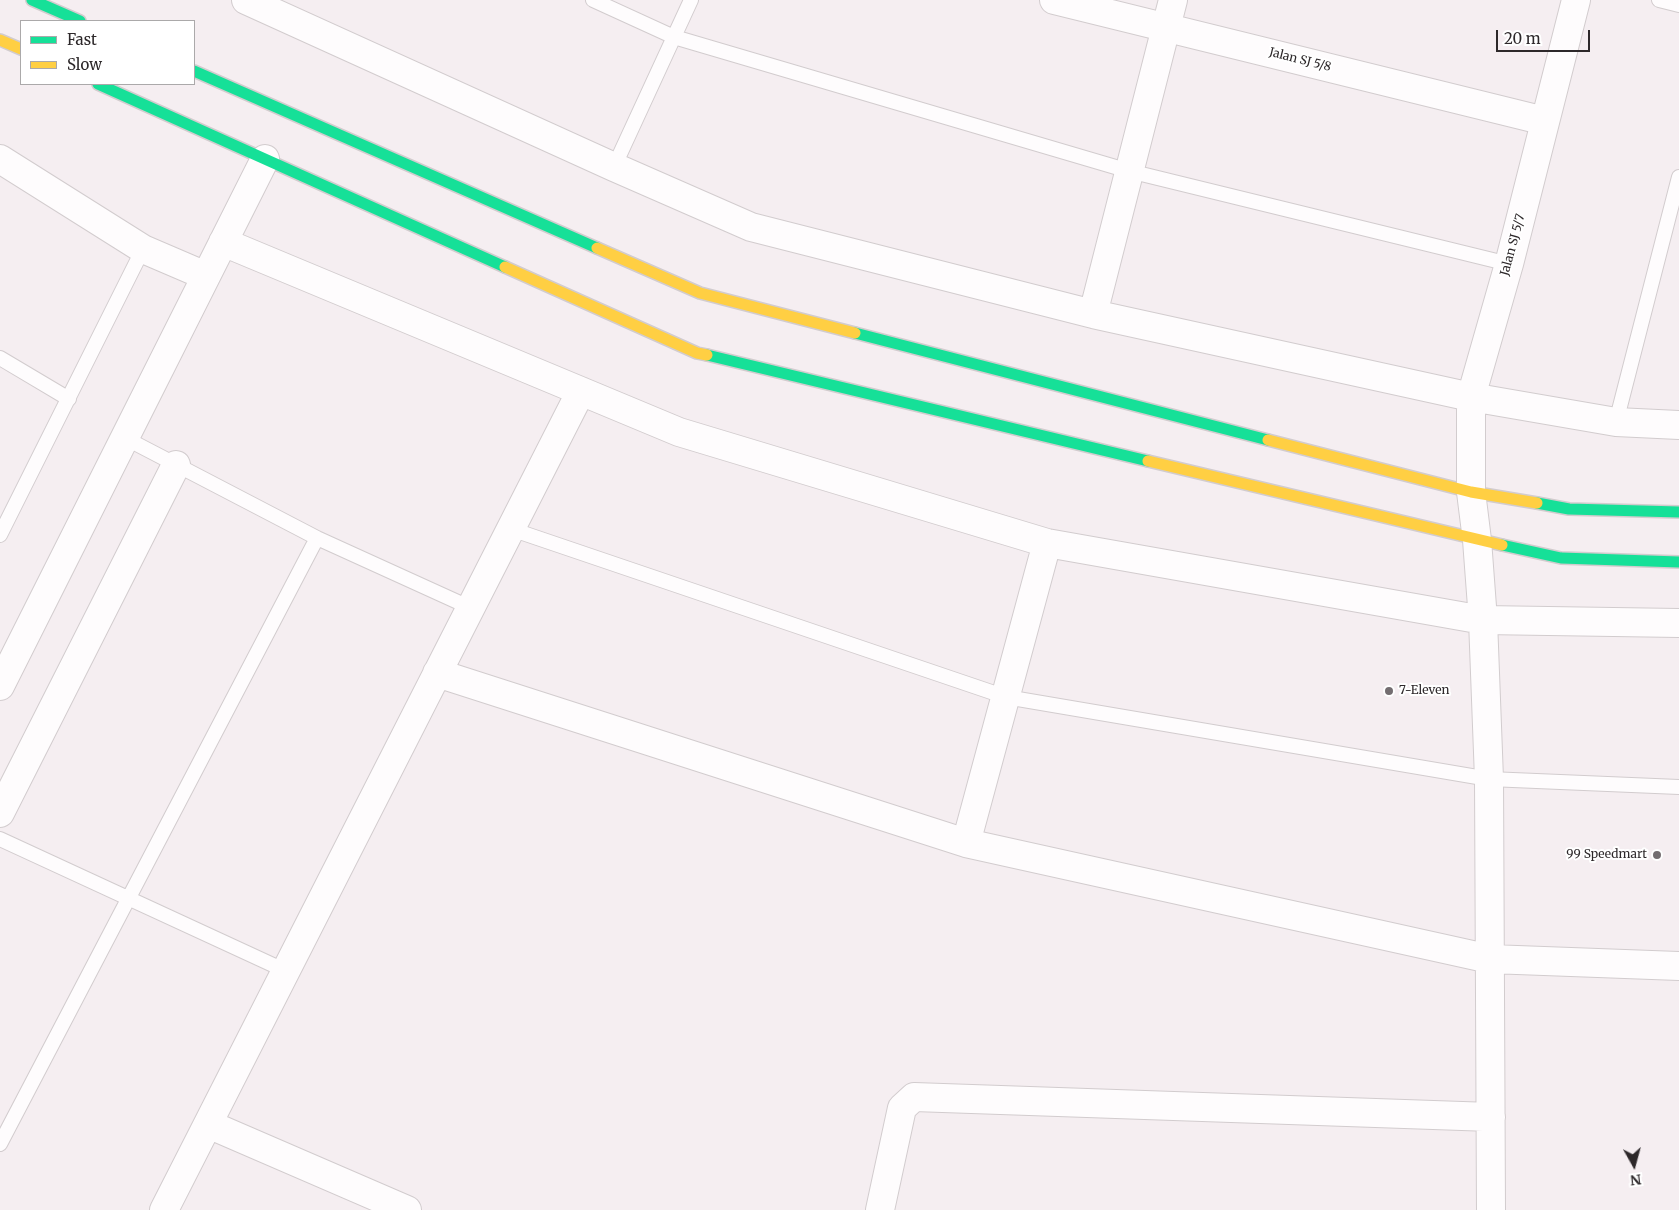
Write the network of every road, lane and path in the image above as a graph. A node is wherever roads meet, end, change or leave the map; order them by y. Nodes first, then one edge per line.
1 (32, 0) edge
2 (247, 0) edge
3 (593, 0) edge
4 (691, 0) edge
5 (1054, 0) edge
6 (1173, 0) edge
7 (1576, 0) edge
8 (1659, 0) edge
9 (1679, 5) edge
10 (78, 20) edge
11 (1166, 28) junction
12 (674, 37) junction
13 (0, 40) edge
14 (20, 49) edge
15 (195, 71) edge
16 (100, 85) edge
17 (1545, 121) junction
18 (0, 159) edge
19 (265, 159) junction
20 (614, 167) junction
21 (1129, 171) junction
22 (1679, 177) edge
23 (223, 242) junction
24 (144, 249) junction
25 (1509, 264) junction
26 (206, 276) junction
27 (1092, 314) junction
28 (0, 358) edge
29 (580, 391) junction
30 (1471, 397) junction
31 (69, 399) junction
32 (1616, 422) junction
33 (1679, 425) edge
34 (124, 438) junction
35 (176, 465) junction
36 (1471, 492) junction
37 (1679, 512) edge
38 (510, 529) junction
39 (0, 536) edge
40 (317, 538) junction
41 (1477, 540) junction
42 (1047, 543) junction
43 (1679, 562) edge
44 (471, 608) junction
45 (1483, 620) junction
46 (1679, 623) edge
47 (437, 673) junction
48 (0, 686) edge
49 (1006, 697) junction
50 (1489, 779) junction
51 (1679, 787) edge
52 (0, 813) edge
53 (0, 839) edge
54 (966, 844) junction
55 (129, 898) junction
56 (1490, 960) junction
57 (1679, 966) edge
58 (286, 970) junction
59 (1491, 1117) junction
60 (208, 1124) junction
61 (0, 1144) edge
62 (164, 1210) edge
63 (407, 1210) edge
64 (880, 1210) edge
65 (1491, 1210) edge

1 - 10 street
2 - 20 street
3 - 12 lane
4 - 12 lane
5 - 11 street, Jalan SJ 5/8
6 - 11 street
7 - 17 street, Jalan SJ 5/7
8 - 9 lane
11 - 17 street, Jalan SJ 5/8
11 - 21 street
12 - 20 lane
12 - 21 lane
13 - 14 street
15 - 36 street
16 - 19 street
17 - 25 street, Jalan SJ 5/7
18 - 24 street
19 - 23 street
19 - 41 street
20 - 27 street
21 - 25 lane
21 - 27 street
22 - 32 lane
23 - 26 street
23 - 29 street
24 - 26 street
24 - 31 lane
25 - 30 street, Jalan SJ 5/7
26 - 34 street
27 - 30 street
28 - 31 lane
29 - 38 street
29 - 42 street
30 - 32 street
30 - 36 street, Jalan SJ 5/7
31 - 39 lane
32 - 33 street
34 - 35 lane
34 - 48 street
35 - 40 lane
35 - 52 street
36 - 37 street
36 - 41 street, Jalan SJ 5/7
38 - 44 street
38 - 49 lane
40 - 44 lane
40 - 55 lane
41 - 43 street
41 - 45 street, Jalan SJ 5/7
42 - 45 street
42 - 49 street
44 - 47 street
45 - 46 street
45 - 50 street, Jalan SJ 5/7
47 - 54 street
47 - 58 street
49 - 50 lane
49 - 54 street
50 - 51 lane
50 - 56 street, Jalan SJ 5/7
53 - 55 lane
54 - 56 street
55 - 58 lane
55 - 61 lane
56 - 57 street
56 - 59 street, Jalan SJ 5/7
58 - 60 street
59 - 64 street
59 - 65 street, Jalan SJ 5/7
60 - 62 street
60 - 63 street

